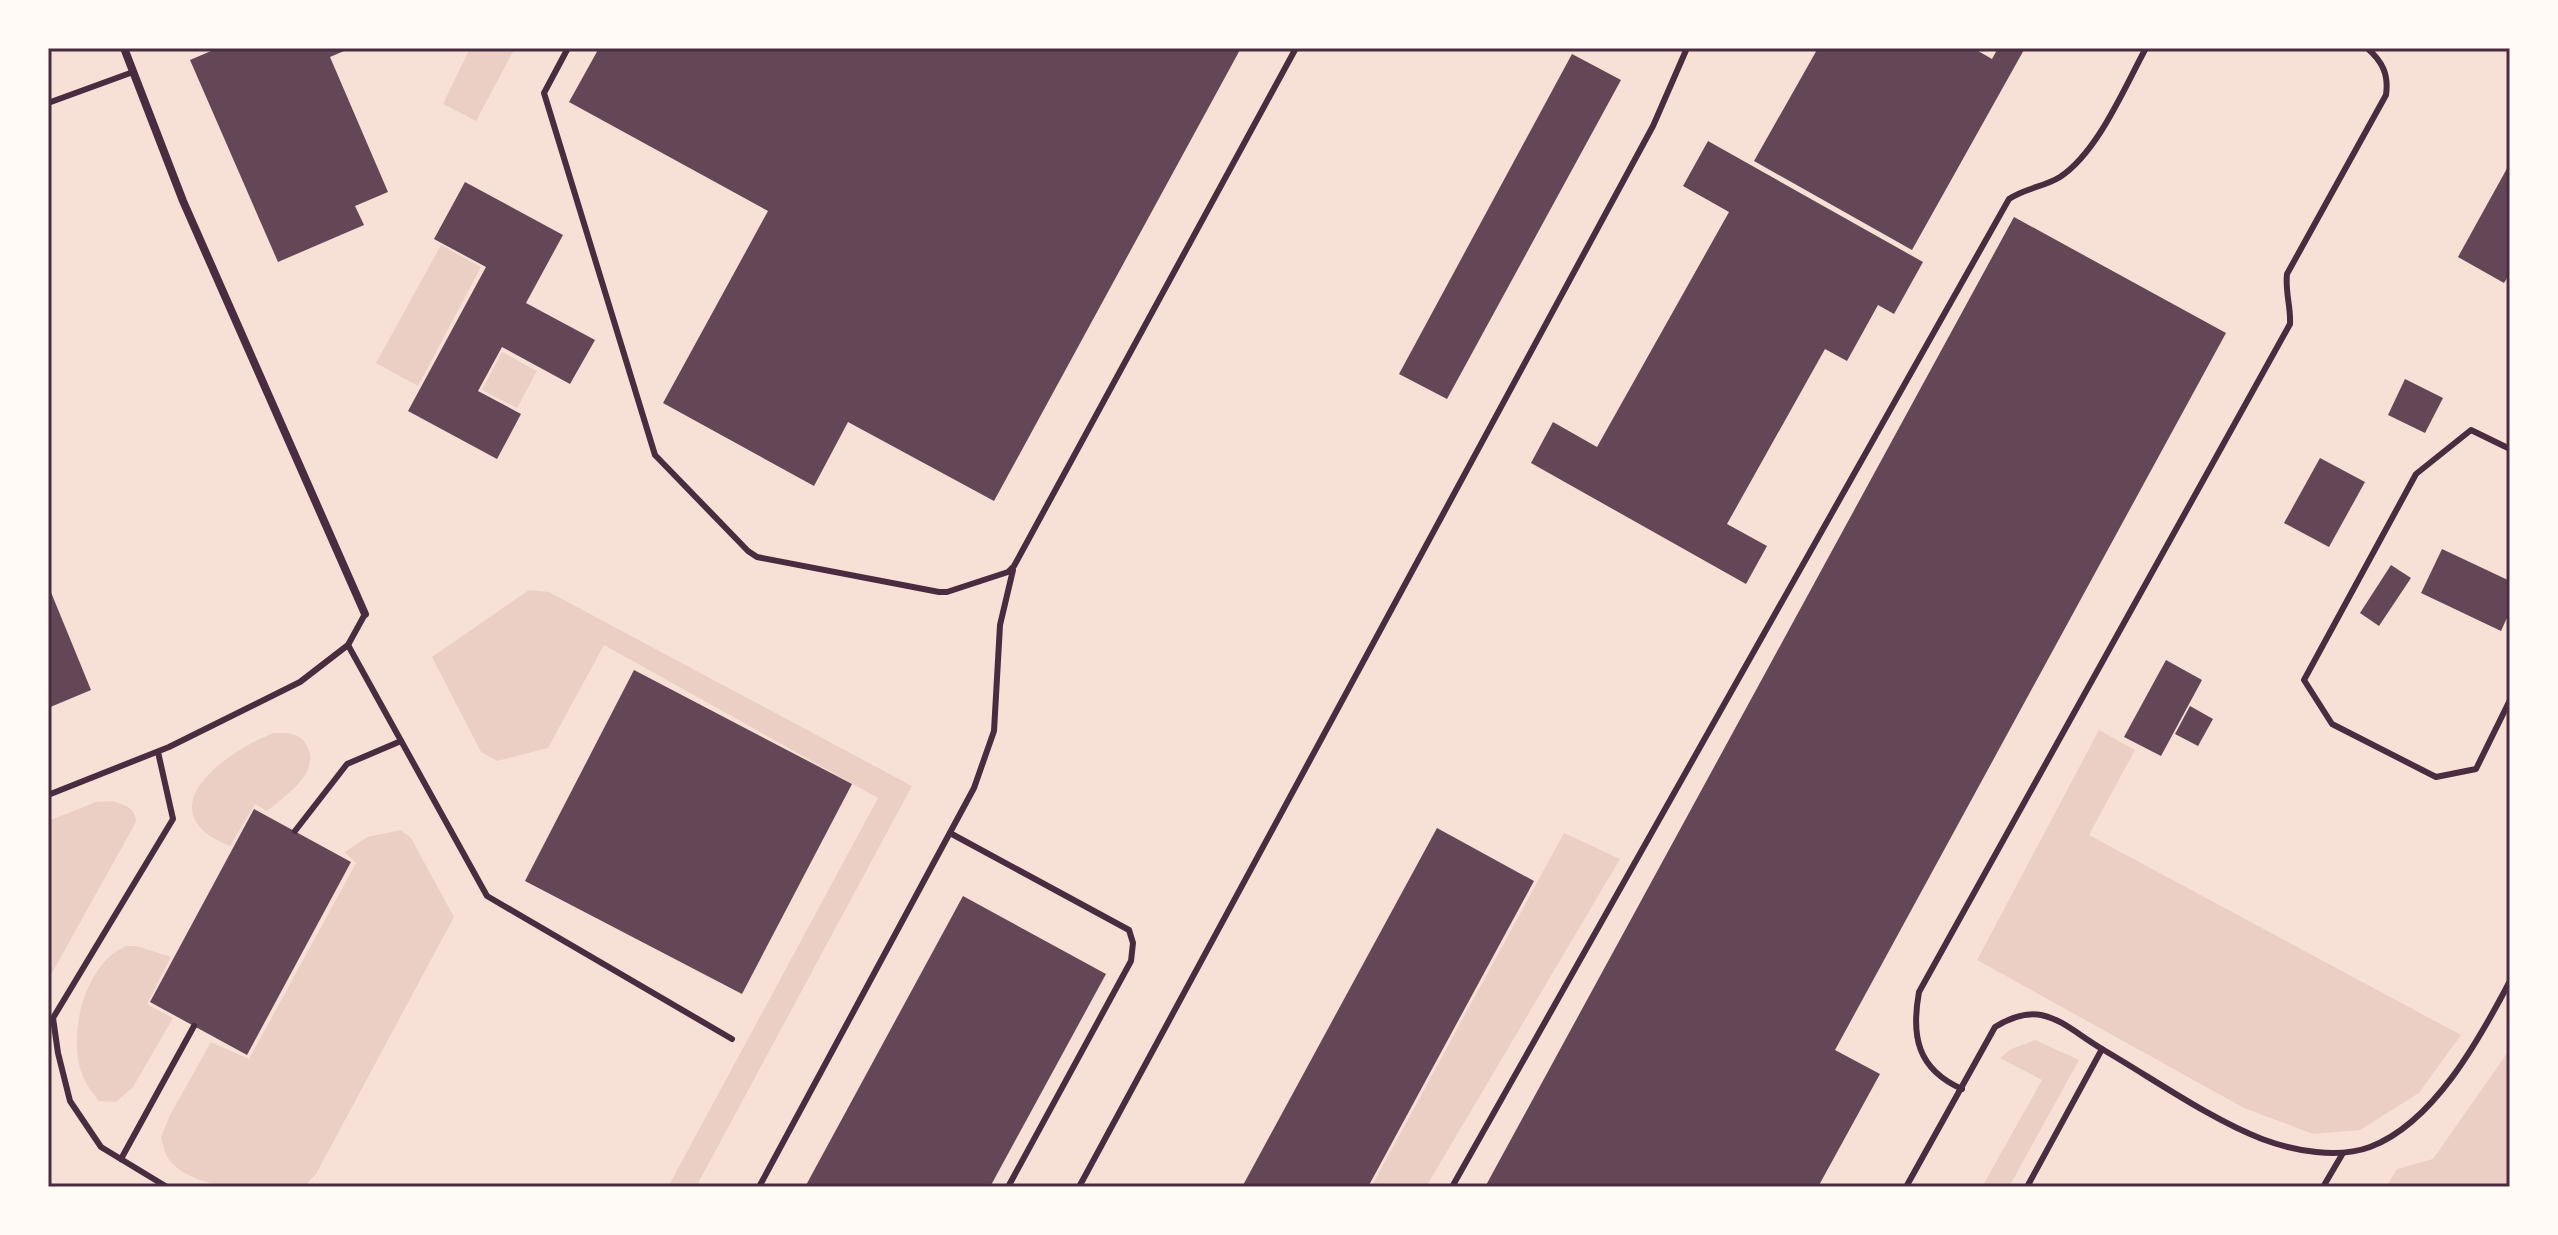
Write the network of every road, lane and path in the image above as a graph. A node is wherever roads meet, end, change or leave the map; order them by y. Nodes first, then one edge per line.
1 (124, 48) edge
2 (568, 48) edge
3 (1296, 48) edge
4 (1687, 48) edge
5 (2146, 48) edge
6 (2367, 48) edge
7 (133, 72) junction
8 (48, 103) edge
9 (2510, 449) edge
10 (1014, 566) junction
11 (365, 614) joint
12 (348, 645) junction
13 (2510, 700) edge
14 (401, 741) junction
15 (158, 752) junction
16 (48, 795) edge
17 (295, 831) dead end
18 (950, 833) junction
19 (2510, 981) edge
20 (194, 1026) dead end
21 (732, 1039) dead end
22 (2102, 1049) junction
23 (1962, 1089) junction
24 (2343, 1153) junction
25 (121, 1159) junction
26 (167, 1187) edge
27 (759, 1187) edge
28 (1008, 1187) edge
29 (1079, 1187) edge
30 (1452, 1187) edge
31 (1906, 1187) edge
32 (2027, 1187) edge
33 (2323, 1187) edge

1 - 7 street
2 - 10 lane
3 - 10 lane
4 - 29 lane
5 - 30 lane
6 - 23 lane
7 - 8 lane
7 - 11 street
9 - 13 lane
10 - 18 lane
11 - 12 lane
12 - 14 lane
12 - 15 lane
14 - 17 lane
14 - 21 lane
15 - 16 lane
15 - 25 lane
18 - 27 lane
18 - 28 lane
19 - 24 lane
20 - 25 lane
22 - 23 lane
22 - 24 lane
22 - 32 lane
23 - 31 lane
24 - 33 lane
25 - 26 lane

